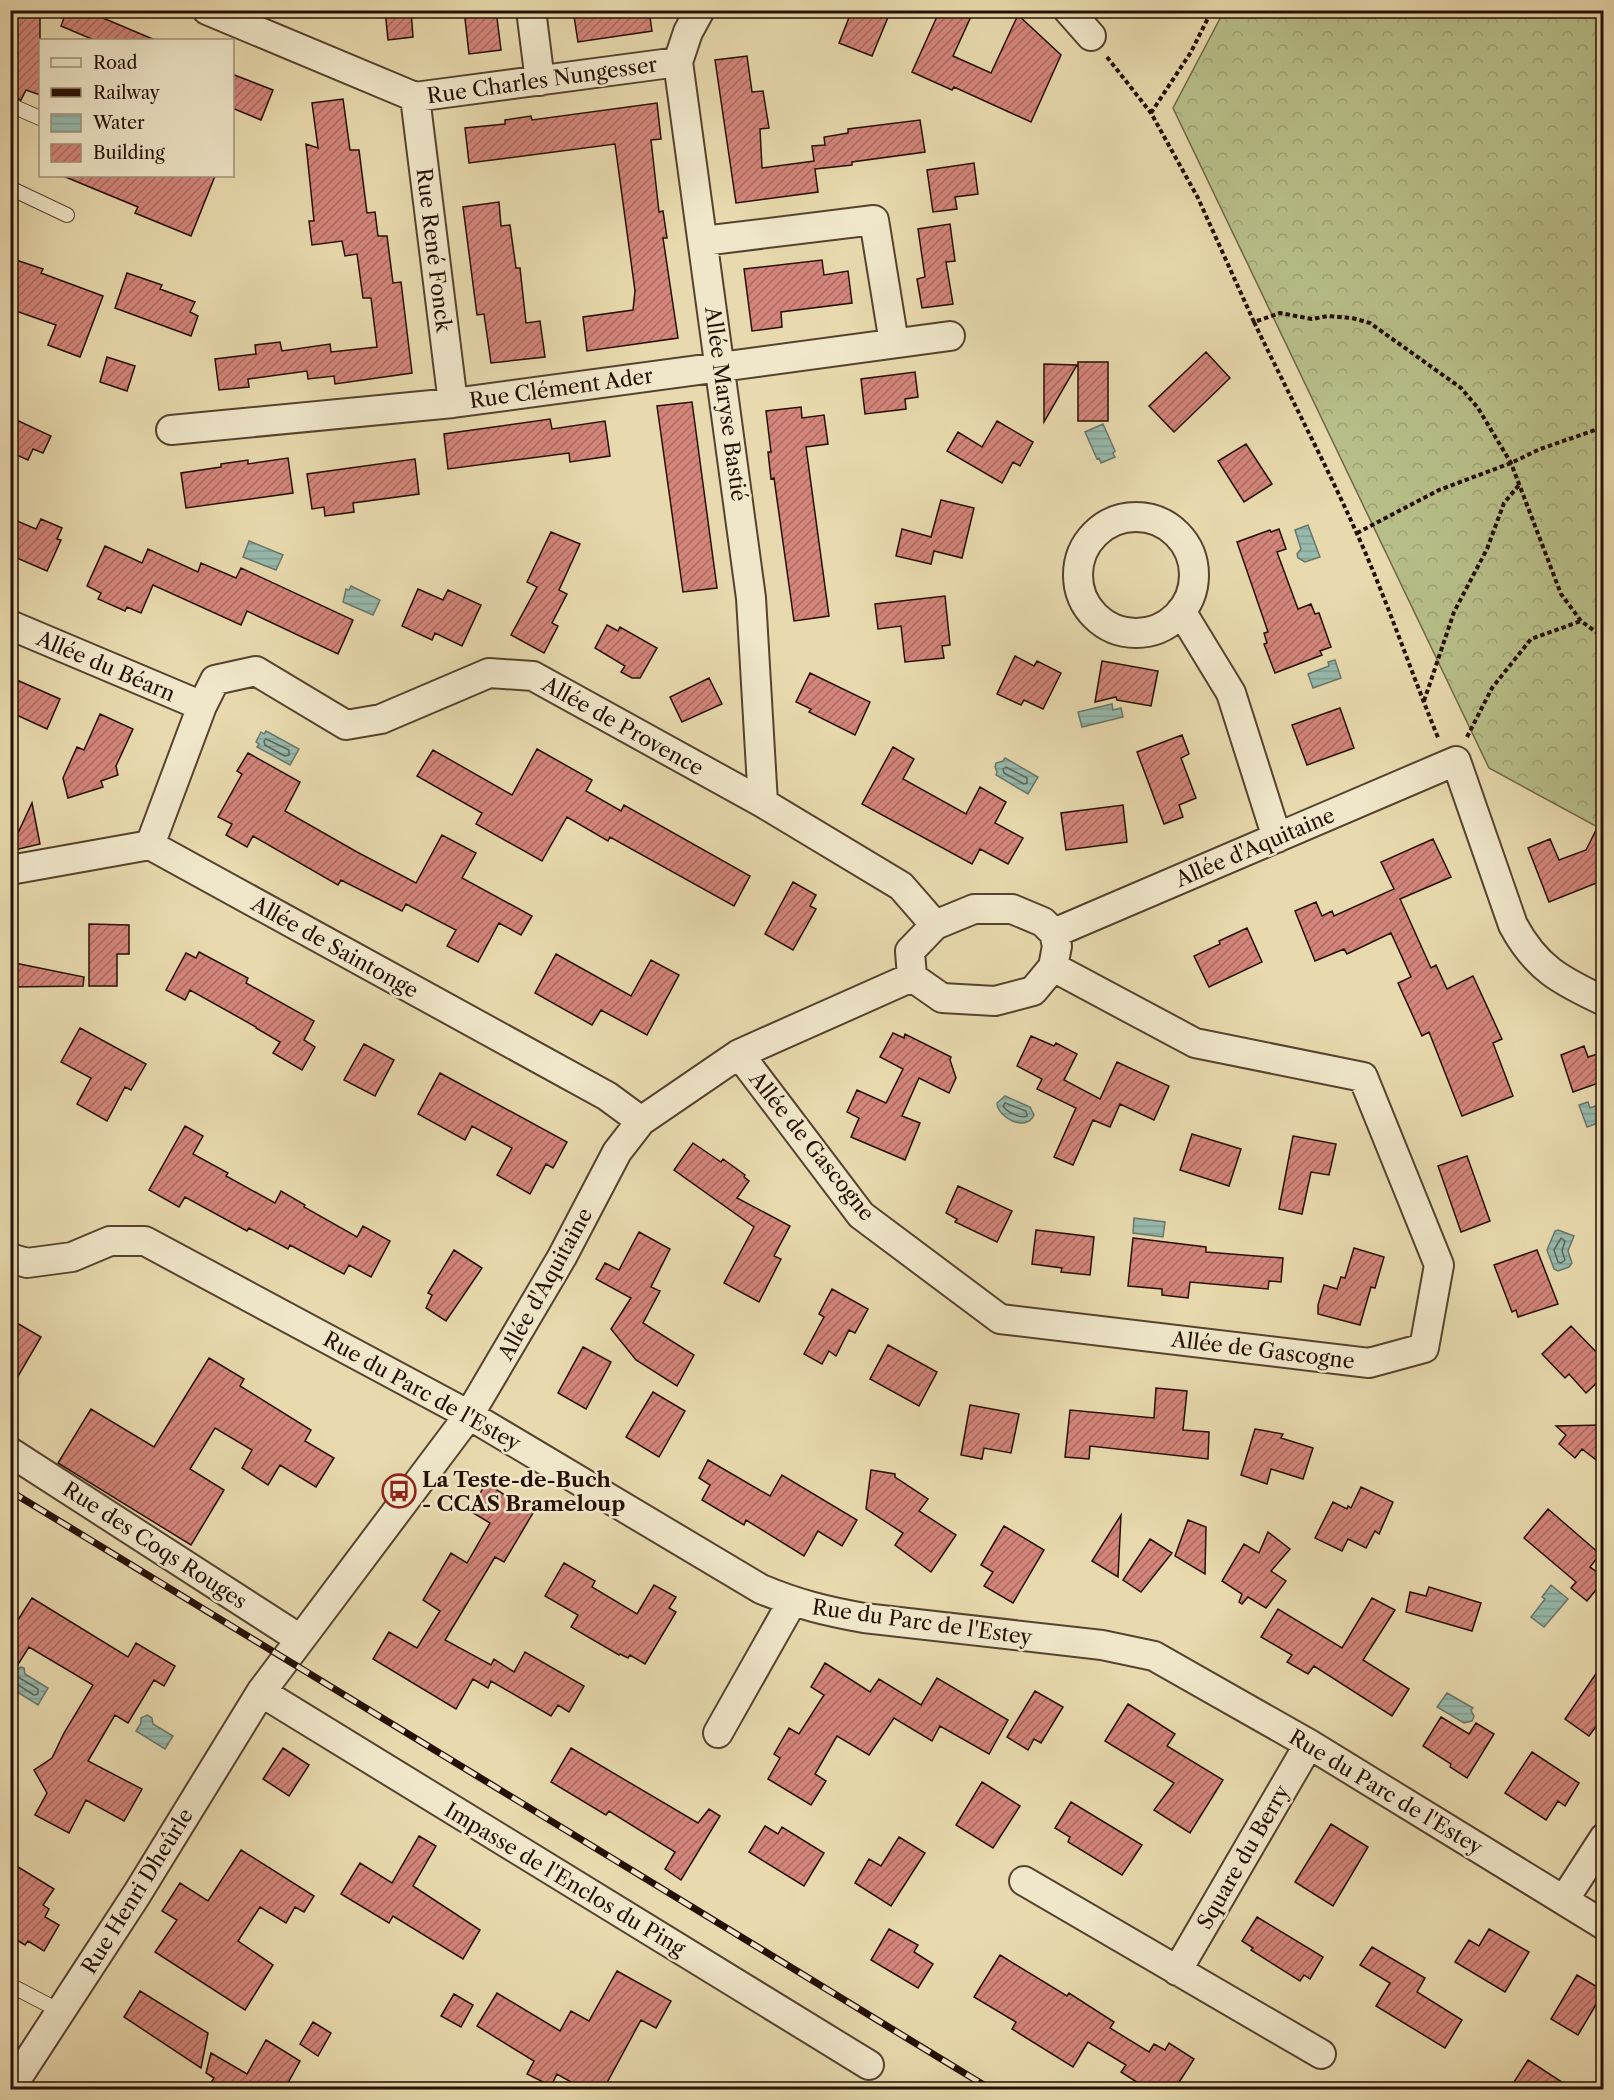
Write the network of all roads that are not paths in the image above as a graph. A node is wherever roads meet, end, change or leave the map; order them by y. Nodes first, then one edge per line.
1 (207, 10) edge
2 (531, 10) edge
3 (700, 10) edge
4 (1068, 10) edge
5 (1091, 36) road end
6 (678, 62) junction
7 (540, 81) junction
8 (415, 97) junction
9 (10, 105) edge
10 (39, 118) edge
11 (10, 188) edge
12 (67, 215) dead end
13 (703, 241) junction
14 (950, 336) dead end
15 (894, 343) junction
16 (721, 367) junction
17 (453, 403) junction
18 (171, 430) dead end
19 (1181, 611) junction
20 (10, 625) edge
21 (201, 706) junction
22 (763, 803) junction
23 (1277, 838) junction
24 (150, 845) junction
25 (10, 870) edge
26 (935, 925) junction
27 (1054, 933) junction
28 (1053, 967) junction
29 (912, 977) junction
30 (1604, 1001) edge
31 (739, 1054) junction
32 (641, 1121) junction
33 (10, 1258) edge
34 (469, 1415) junction
35 (10, 1452) edge
36 (792, 1602) junction
37 (300, 1639) junction
38 (261, 1692) junction
39 (718, 1733) dead end
40 (1309, 1744) junction
41 (1604, 1838) edge
42 (1024, 1881) dead end
43 (1564, 1900) junction
44 (1604, 1925) edge
45 (1177, 1971) junction
46 (10, 1985) edge
47 (60, 2011) junction
48 (1321, 2054) dead end
49 (869, 2065) dead end
50 (10, 2089) edge

1 - 8 street, Rue Charles Nungesser
2 - 7 street
3 - 6 street, Allée Maryse Bastié
4 - 5 street
6 - 7 street, Rue Charles Nungesser
6 - 13 street, Allée Maryse Bastié
7 - 8 street, Rue Charles Nungesser
8 - 17 street, Rue René Fonck
9 - 10 lane
11 - 12 lane
13 - 15 street
13 - 16 street, Allée Maryse Bastié
14 - 15 street, Rue Clément Ader
15 - 16 street, Rue Clément Ader
16 - 17 street, Rue Clément Ader
16 - 22 street, Allée Maryse Bastié
17 - 18 street, Rue Clément Ader
19 - 19 street
19 - 23 street
20 - 21 street, Allée du Béarn
21 - 22 street, Allée de Provence
21 - 24 street, Allée de Provence
22 - 26 street, Allée de Provence
23 - 27 street, Allée d'Aquitaine
23 - 30 street, Allée d'Aquitaine
24 - 25 street
24 - 32 street, Allée de Saintonge
26 - 27 street
26 - 29 street
27 - 28 street
28 - 29 street
28 - 31 street, Allée de Gascogne
29 - 31 street, Allée d'Aquitaine
31 - 32 street, Allée d'Aquitaine
32 - 34 street, Allée d'Aquitaine
33 - 34 street, Rue du Parc de l'Estey
34 - 36 street, Rue du Parc de l'Estey
34 - 37 street, Allée d'Aquitaine
35 - 37 street, Rue des Coqs Rouges
36 - 39 street
36 - 40 street, Rue du Parc de l'Estey
37 - 38 street, Allée d'Aquitaine
38 - 47 street, Rue Henri Dheûrle
38 - 49 street, Impasse de l'Enclos du Ping
40 - 43 street, Rue du Parc de l'Estey
40 - 45 street, Square du Berry
41 - 43 street
42 - 45 street
43 - 44 street, Rue du Parc de l'Estey
45 - 48 street
46 - 47 lane
47 - 50 street, Rue Henri Dheûrle

